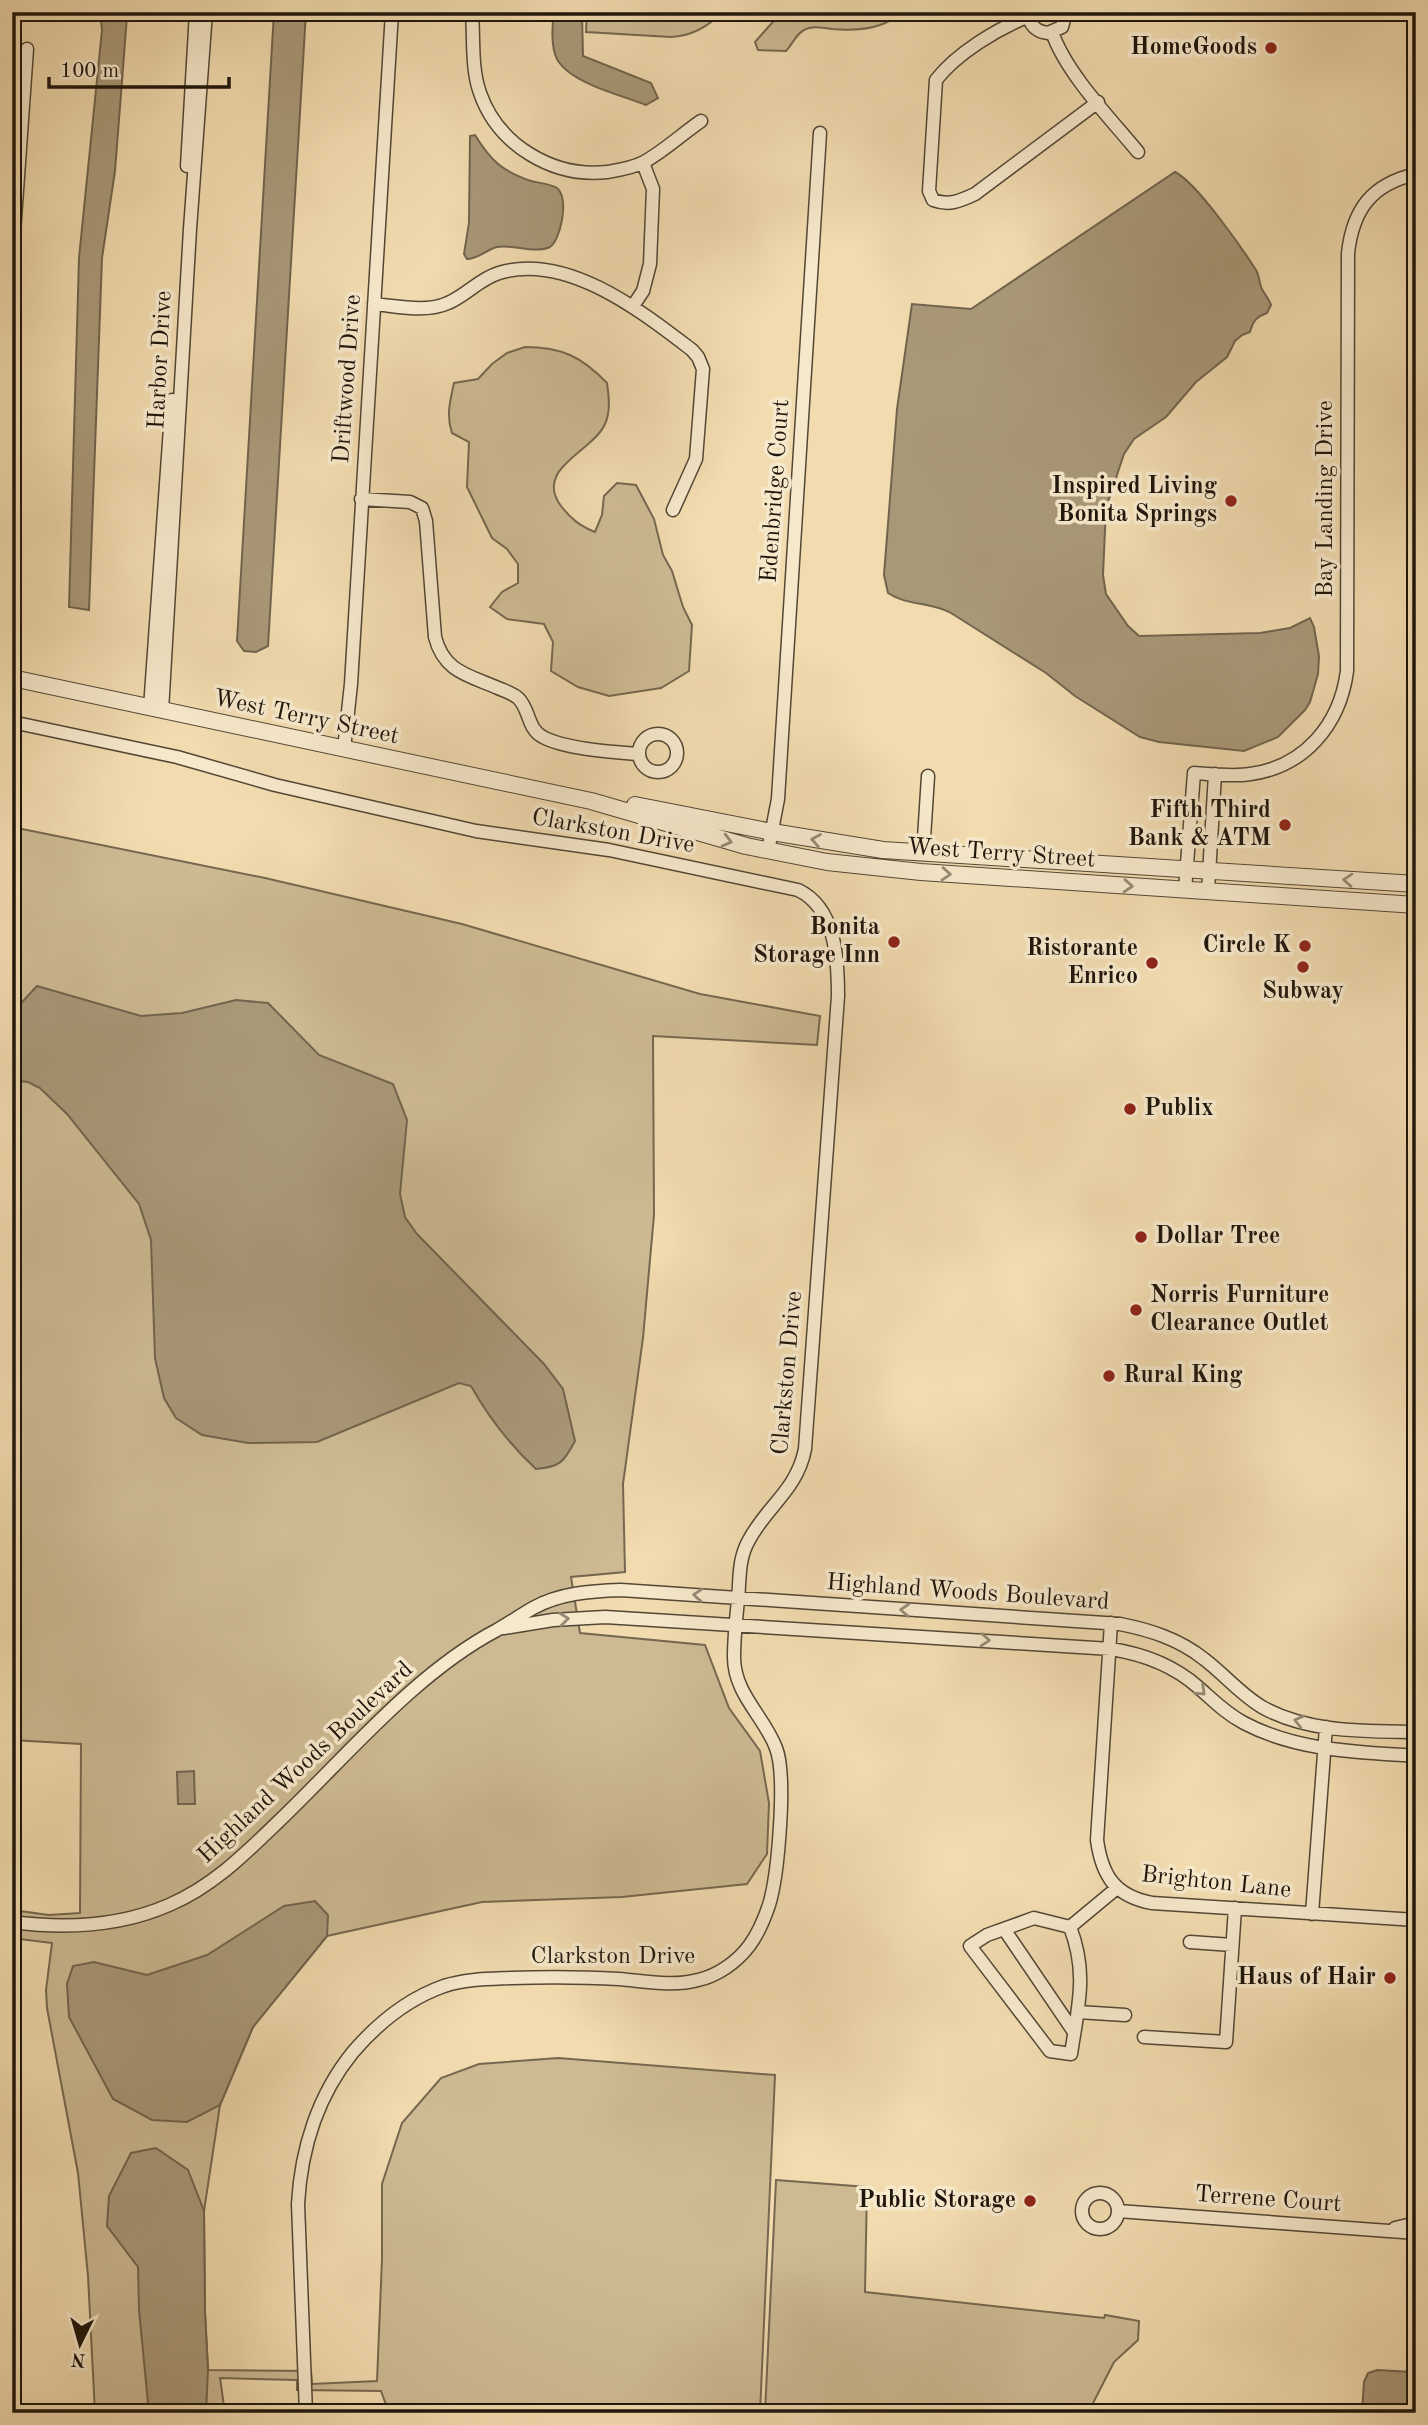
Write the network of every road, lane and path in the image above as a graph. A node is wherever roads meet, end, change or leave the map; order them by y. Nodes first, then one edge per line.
1 (196, 12) edge
2 (206, 12) edge
3 (391, 12) edge
4 (472, 12) edge
5 (1066, 12) edge
6 (1029, 14) edge
7 (1052, 32) junction
8 (27, 49) dead end
9 (1098, 102) junction
10 (701, 121) dead end
11 (820, 133) dead end
12 (1138, 152) dead end
13 (643, 163) junction
14 (1416, 174) edge
15 (12, 261) edge
16 (373, 304) junction
17 (633, 306) junction
18 (361, 499) junction
19 (673, 510) dead end
20 (12, 678) edge
21 (156, 710) junction
22 (12, 722) edge
23 (344, 749) junction
24 (639, 754) dead end
25 (1215, 774) junction
26 (928, 776) dead end
27 (591, 801) junction
28 (772, 832) junction
29 (768, 851) junction
30 (923, 854) junction
31 (1187, 869) junction
32 (1209, 870) junction
33 (1416, 884) edge
34 (1185, 890) junction
35 (1208, 891) junction
36 (1416, 905) edge
37 (738, 1598) junction
38 (1111, 1623) junction
39 (736, 1626) junction
40 (497, 1630) junction
41 (1111, 1649) junction
42 (1326, 1727) junction
43 (1416, 1732) edge
44 (1324, 1748) junction
45 (1416, 1756) edge
46 (1117, 1888) junction
47 (1235, 1908) junction
48 (1312, 1914) junction
49 (1416, 1920) edge
50 (12, 1922) edge
51 (1070, 1927) junction
52 (1004, 1929) junction
53 (1190, 1942) dead end
54 (1232, 1945) junction
55 (1078, 2012) junction
56 (1125, 2015) dead end
57 (1074, 2032) junction
58 (1144, 2037) dead end
59 (1118, 2211) dead end
60 (1416, 2223) edge
61 (1391, 2230) junction
62 (1416, 2233) edge
63 (306, 2413) edge

1 - 21 street, Harbor Drive
2 - 21 street, Harbor Drive
3 - 16 street, Driftwood Drive
4 - 13 street
5 - 7 street
6 - 7 street
6 - 9 street
7 - 9 street
8 - 15 street
9 - 12 street
10 - 13 street
11 - 28 street, Edenbridge Court
13 - 17 street
14 - 25 street, Bay Landing Drive
16 - 17 street
16 - 18 street, Driftwood Drive
17 - 19 street
18 - 23 street, Driftwood Drive
18 - 24 street
20 - 21 street, West Terry Street
21 - 23 street, West Terry Street
22 - 37 street, Clarkston Drive
23 - 27 street, West Terry Street
25 - 31 street, Bay Landing Drive
25 - 32 street
26 - 30 street
27 - 28 street, West Terry Street
27 -> 29 street, West Terry Street
28 - 29 street, Edenbridge Court
30 -> 28 street, West Terry Street
29 -> 34 street, West Terry Street
30 - 31 street, West Terry Street
31 - 32 street, West Terry Street
31 - 34 street, Bay Landing Drive
33 -> 32 street, West Terry Street
32 - 35 street
34 - 35 street, West Terry Street
35 - 36 street, West Terry Street
38 -> 37 street, Highland Woods Boulevard
37 - 39 street, Clarkston Drive
37 -> 40 street, Highland Woods Boulevard
38 - 41 street, Brighton Lane
42 -> 38 street, Highland Woods Boulevard
40 -> 39 street, Highland Woods Boulevard
39 -> 41 street, Highland Woods Boulevard
39 - 63 street, Clarkston Drive
40 - 50 street, Highland Woods Boulevard
41 -> 44 street, Highland Woods Boulevard
41 - 46 street, Brighton Lane
42 - 43 street, Highland Woods Boulevard
42 - 44 street
44 - 45 street, Highland Woods Boulevard
44 - 48 street
46 - 47 street, Brighton Lane
46 - 51 street
47 - 48 street, Brighton Lane
47 - 54 street
48 - 49 street, Brighton Lane
51 - 52 street
51 - 55 street
52 - 57 street
52 - 57 street
53 - 54 street
54 - 58 street
55 - 56 street
55 - 57 street
59 - 61 street, Terrene Court
60 - 61 street
61 - 62 street, Terrene Court

